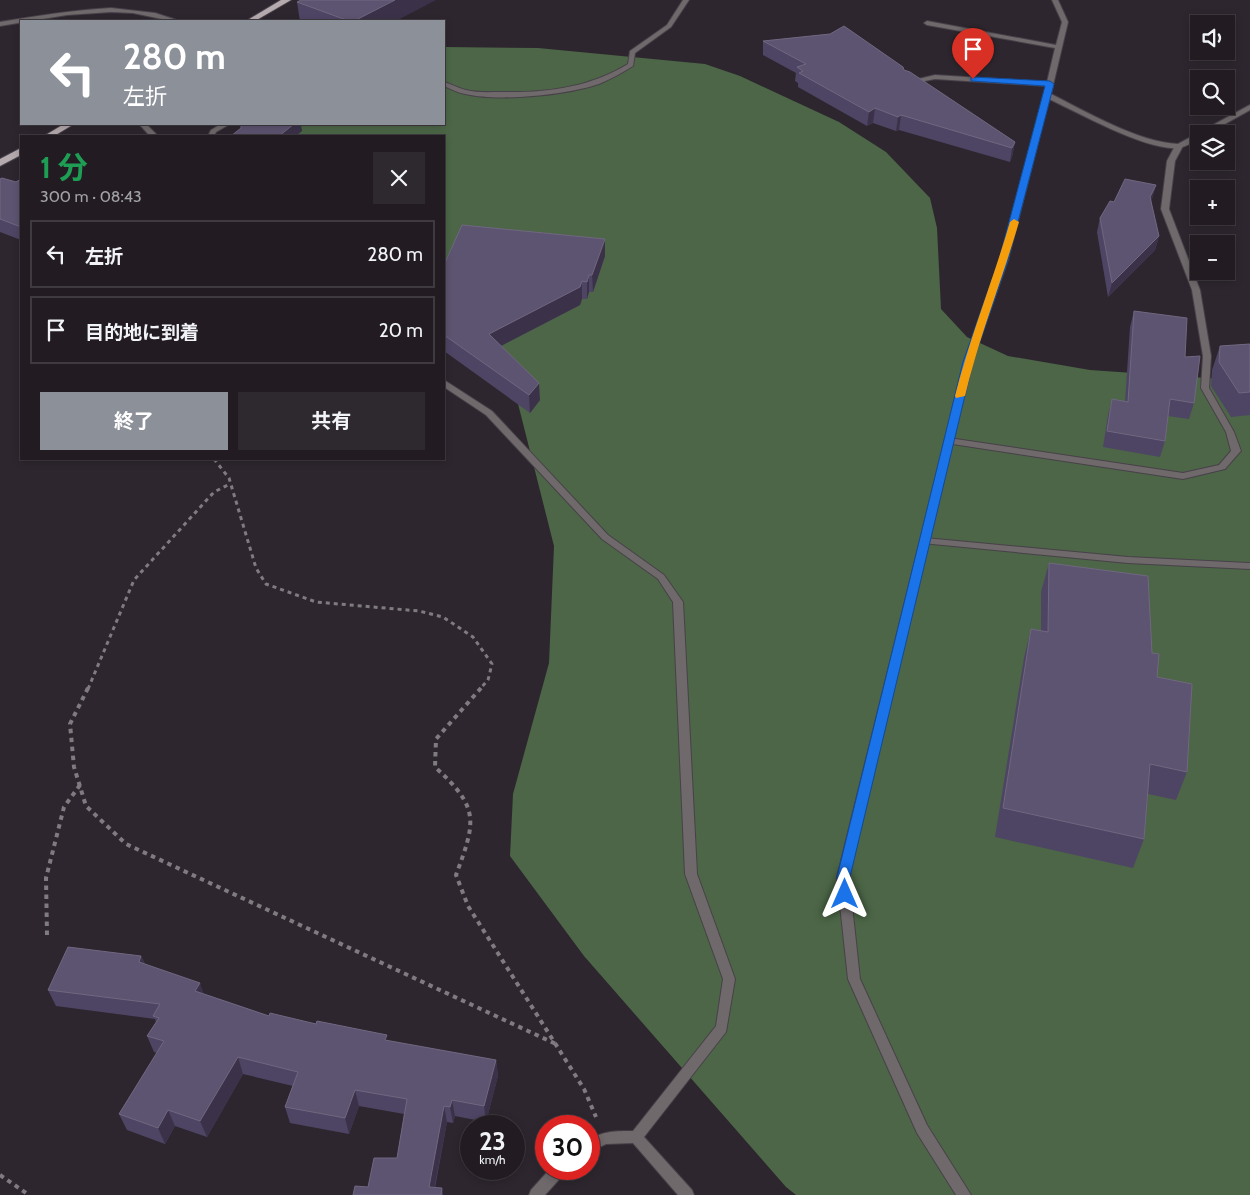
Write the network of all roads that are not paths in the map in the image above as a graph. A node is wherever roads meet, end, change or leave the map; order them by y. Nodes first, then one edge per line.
1 (287, 0) edge
2 (686, 0) edge
3 (1055, 0) edge
4 (25, 20) edge
5 (174, 20) edge
6 (252, 20) edge
7 (20, 21) edge
8 (928, 23) dead end
9 (0, 24) edge
10 (1059, 47) junction
11 (906, 82) edge
12 (445, 84) edge
13 (1050, 84) junction
14 (1047, 95) junction
15 (1250, 107) edge
16 (68, 125) edge
17 (143, 125) edge
18 (224, 125) edge
19 (1217, 125) edge
20 (50, 135) edge
21 (153, 135) edge
22 (211, 135) edge
23 (1190, 140) edge
24 (1179, 146) junction
25 (20, 152) edge
26 (0, 163) edge
27 (445, 384) edge
28 (949, 442) junction
29 (925, 541) junction
30 (1248, 566) dead end
31 (636, 1137) junction
32 (600, 1140) edge
33 (549, 1180) edge
34 (536, 1195) edge
35 (687, 1195) edge
36 (964, 1195) edge

1 - 6 main road
2 - 12 street
3 - 10 street
4 - 5 street
7 - 9 street
8 - 10 street
10 - 13 street
11 - 13 street
13 - 14 street
14 - 24 street
14 - 28 street
15 - 19 street
16 - 20 main road
17 - 21 street
18 - 22 street
23 - 24 street
24 - 28 street
25 - 26 main road
27 - 31 street
28 - 29 street
29 - 30 street
29 - 36 street
31 - 32 street
31 - 35 street
33 - 34 street

